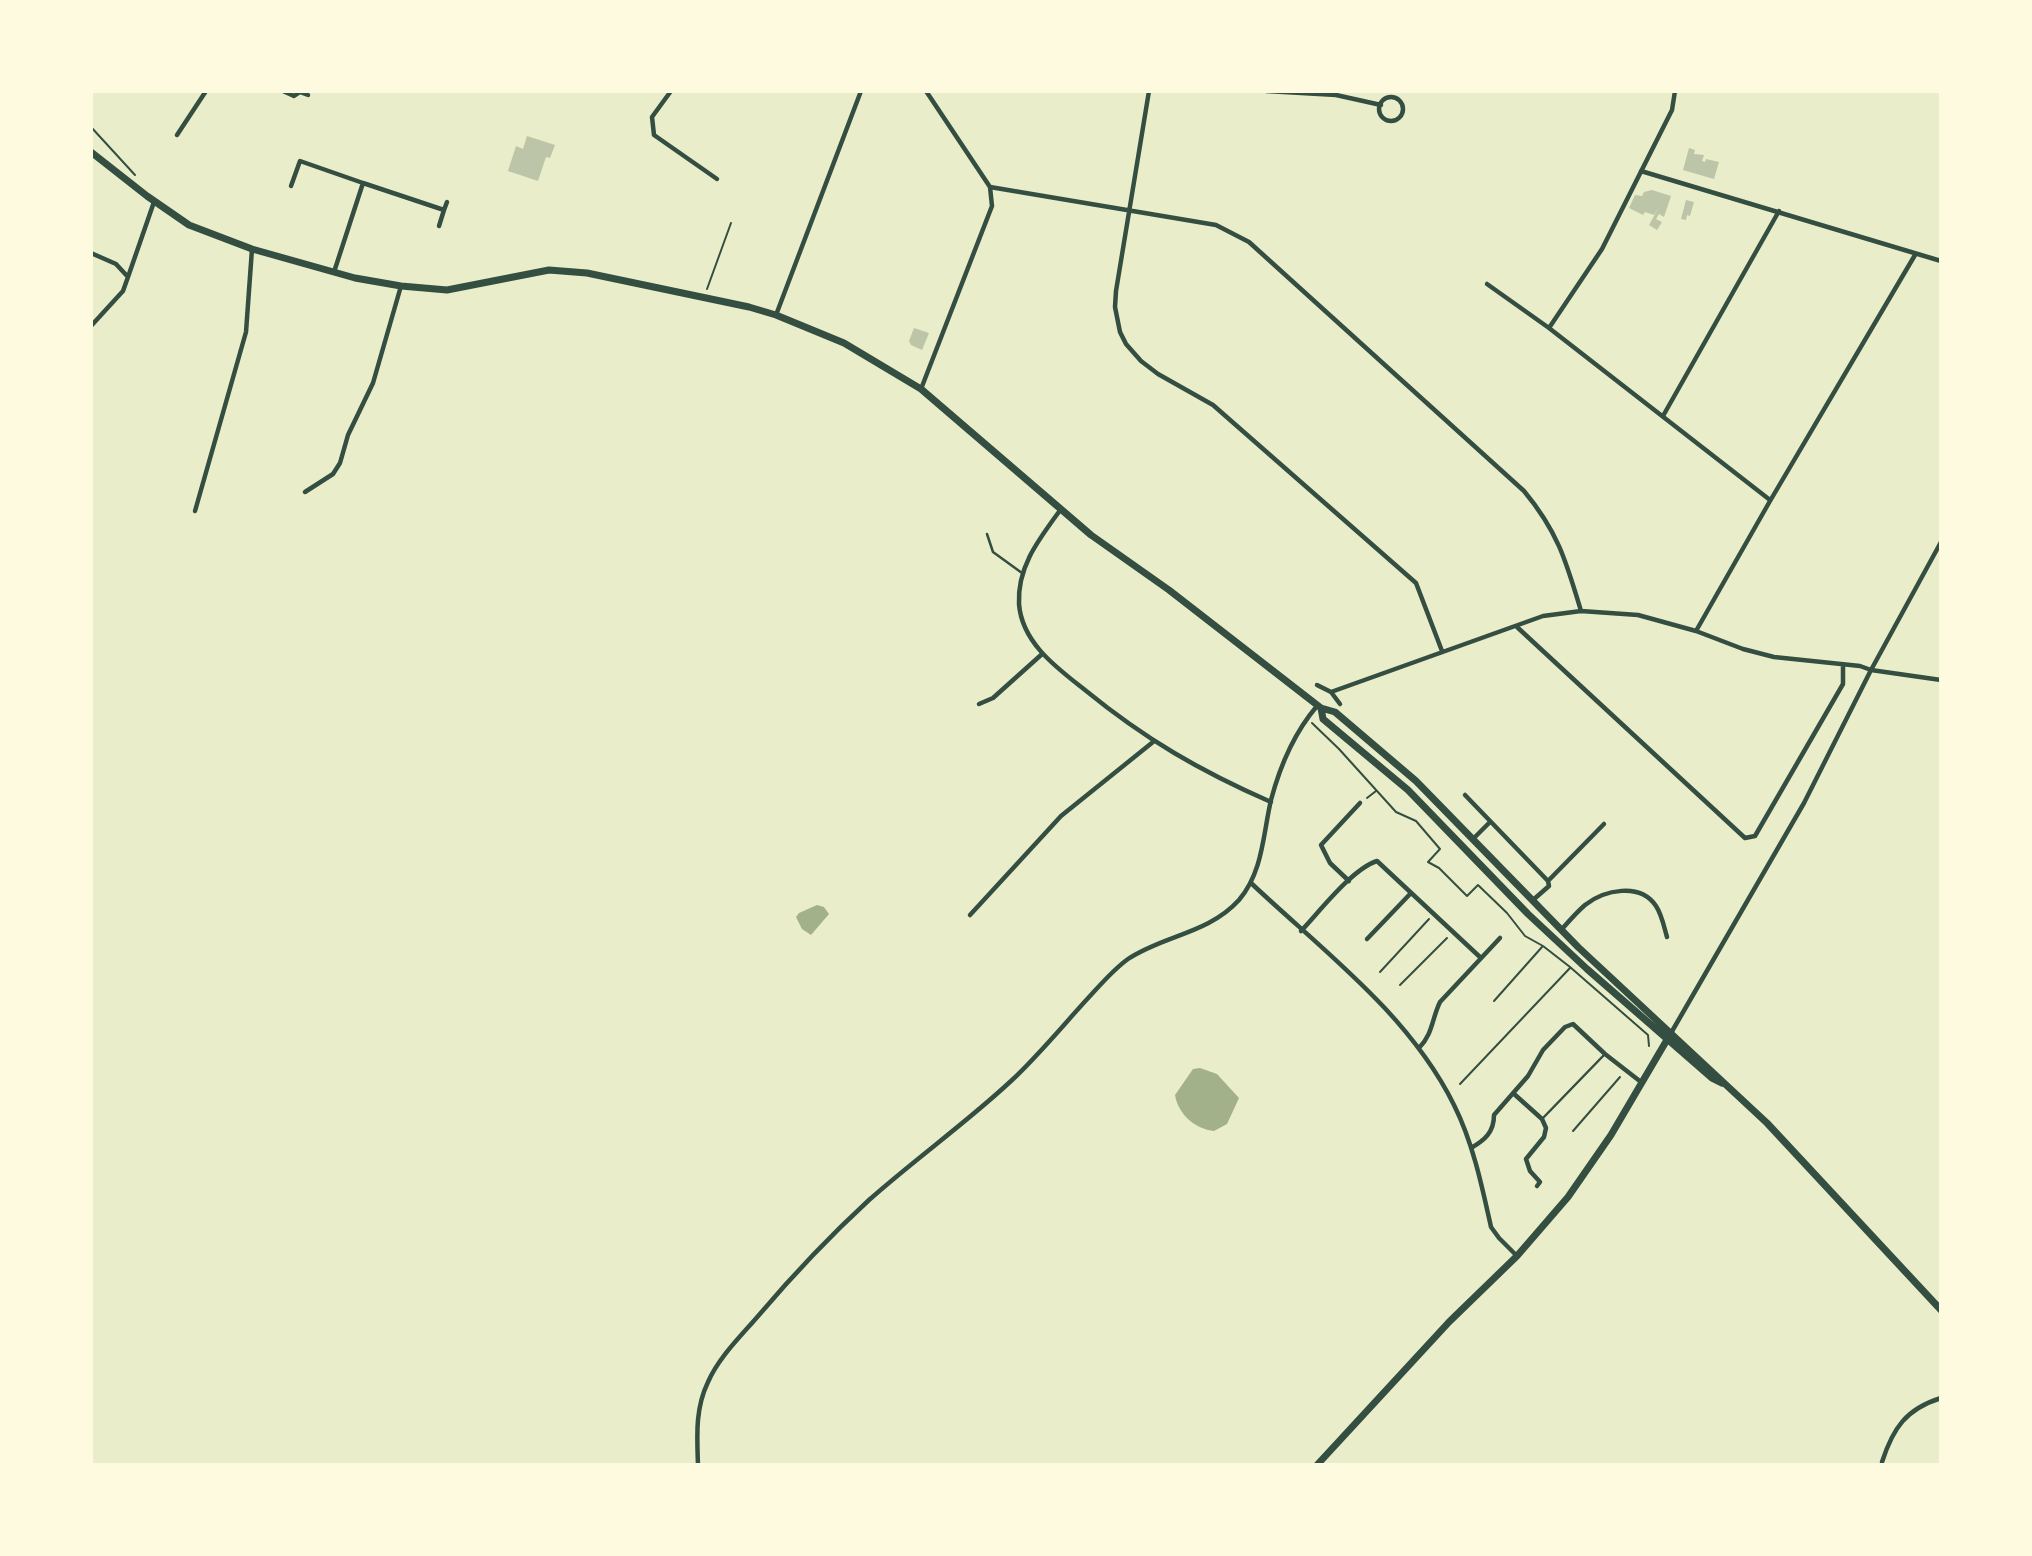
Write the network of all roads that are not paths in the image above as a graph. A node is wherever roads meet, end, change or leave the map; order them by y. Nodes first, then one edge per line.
1 (206, 91) edge
2 (283, 91) edge
3 (671, 91) edge
4 (862, 91) edge
5 (926, 91) edge
6 (1149, 91) edge
7 (1266, 91) edge
8 (1675, 91) edge
9 (308, 95) dead end
10 (1381, 105) junction
11 (177, 135) dead end
12 (91, 152) edge
13 (1641, 172) junction
14 (717, 179) dead end
15 (363, 183) junction
16 (291, 186) dead end
17 (990, 187) junction
18 (155, 201) junction
19 (447, 201) dead end
20 (444, 210) junction
21 (1130, 210) junction
22 (1779, 211) junction
23 (439, 226) dead end
24 (252, 249) junction
25 (91, 253) edge
26 (1915, 255) junction
27 (1941, 261) edge
28 (334, 272) junction
29 (128, 277) junction
30 (1487, 284) dead end
31 (401, 286) junction
32 (776, 315) junction
33 (91, 326) edge
34 (1549, 328) junction
35 (921, 389) junction
36 (1663, 416) junction
37 (305, 492) dead end
38 (1770, 500) junction
39 (1061, 509) junction
40 (195, 511) dead end
41 (987, 534) dead end
42 (1941, 542) edge
43 (1022, 573) junction
44 (1581, 611) junction
45 (1517, 627) junction
46 (1696, 631) junction
47 (1442, 652) junction
48 (1041, 655) junction
49 (1843, 666) junction
50 (1871, 670) junction
51 (1941, 680) edge
52 (1317, 685) dead end
53 (1331, 692) junction
54 (979, 704) dead end
55 (1340, 704) dead end
56 (1319, 707) junction
57 (1153, 741) junction
58 (1465, 795) dead end
59 (1271, 802) junction
60 (1360, 803) road end
61 (1490, 822) junction
62 (1604, 824) dead end
63 (1473, 839) junction
64 (1349, 881) junction
65 (1548, 881) junction
66 (1251, 883) junction
67 (1411, 893) junction
68 (1532, 901) junction
69 (970, 915) dead end
70 (1561, 930) junction
71 (1301, 931) junction
72 (1667, 937) dead end
73 (1500, 938) dead end
74 (1367, 940) dead end
75 (1481, 958) junction
76 (1669, 1036) junction
77 (1419, 1048) junction
78 (1605, 1054) junction
79 (1641, 1082) junction
80 (1513, 1093) junction
81 (1542, 1119) junction
82 (1471, 1148) junction
83 (1537, 1186) dead end
84 (1517, 1256) junction
85 (1941, 1310) edge
86 (1941, 1398) edge
87 (1882, 1462) dead end
88 (698, 1465) edge
89 (1317, 1465) edge

1 - 11 street
2 - 9 street
3 - 14 street
4 - 32 street
5 - 17 street
6 - 21 street
7 - 10 street
8 - 13 street
10 - 10 street
12 - 18 main road
13 - 22 street
13 - 34 street
15 - 16 street
15 - 20 street
15 - 28 street
17 - 21 street
17 - 35 street
18 - 24 main road
18 - 29 street
19 - 20 street
20 - 23 street
21 - 44 street
21 - 47 street
22 - 26 street
22 - 36 street
24 - 28 main road
24 - 40 street
25 - 29 street
26 - 27 street
26 - 38 street
28 - 31 main road
29 - 33 street
30 - 34 street
31 - 32 main road
31 - 37 street
32 - 35 main road
34 - 36 street
35 - 39 main road
36 - 38 street
38 - 46 street
39 - 43 street
39 - 56 main road
41 - 43 lane
42 - 50 street
43 - 48 street
44 - 45 street
44 - 46 street
45 - 47 street
45 - 49 street
46 - 49 street
47 - 53 street
48 - 54 street
48 - 57 street
49 - 50 street
50 - 51 street
50 - 76 street
52 - 53 street
53 - 55 street
56 - 59 street
56 - 63 main road
56 - 76 main road
57 - 59 street
57 - 69 street
58 - 61 street
59 - 66 street
60 - 64 street
61 - 63 street
61 - 65 street
62 - 65 street
63 - 68 main road
64 - 67 street
64 - 71 street
65 - 68 street
66 - 71 street
66 - 88 street
67 - 74 street
67 - 75 street
68 - 70 main road
70 - 72 street
70 - 76 main road
71 - 77 street
73 - 75 street
75 - 77 street
76 - 79 main road
76 - 85 main road
77 - 82 street
78 - 79 street
78 - 80 street
78 - 81 lane
79 - 84 main road
80 - 81 street
80 - 82 street
81 - 83 street
82 - 84 street
84 - 89 main road
86 - 87 street

